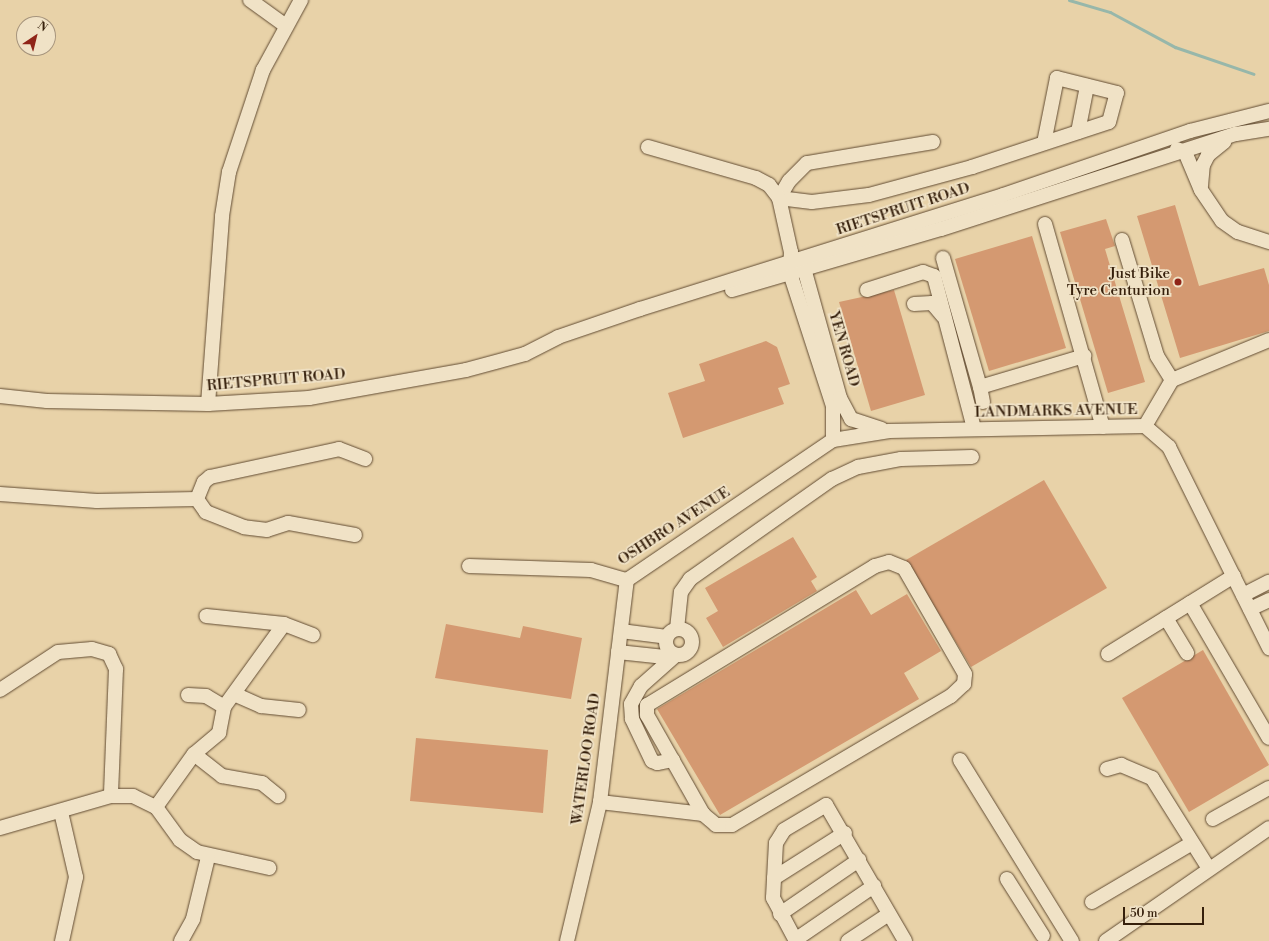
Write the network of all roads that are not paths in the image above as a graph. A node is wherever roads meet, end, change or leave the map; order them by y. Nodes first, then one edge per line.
1 (250, 0) edge
2 (300, 0) edge
3 (286, 26) junction
4 (1087, 86) junction
5 (1269, 111) edge
6 (1269, 129) edge
7 (1078, 132) junction
8 (1236, 134) junction
9 (933, 142) dead end
10 (1044, 143) junction
11 (648, 146) dead end
12 (1185, 152) junction
13 (1122, 155) junction
14 (1201, 190) junction
15 (779, 198) junction
16 (1045, 224) dead end
17 (1122, 240) dead end
18 (1269, 242) edge
19 (943, 258) dead end
20 (795, 263) junction
21 (868, 290) dead end
22 (914, 304) dead end
23 (945, 320) junction
24 (1269, 340) edge
25 (1084, 356) junction
26 (1172, 380) junction
27 (980, 387) junction
28 (0, 396) edge
29 (983, 402) dead end
30 (208, 404) junction
31 (1145, 426) junction
32 (1103, 427) junction
33 (974, 429) junction
34 (889, 431) junction
35 (833, 440) junction
36 (972, 457) dead end
37 (365, 460) dead end
38 (0, 494) edge
39 (197, 499) junction
40 (355, 535) dead end
41 (469, 566) dead end
42 (1234, 576) junction
43 (627, 580) junction
44 (1269, 582) edge
45 (1243, 595) junction
46 (1269, 600) edge
47 (1190, 604) junction
48 (1250, 609) junction
49 (206, 616) dead end
50 (1166, 618) junction
51 (284, 624) junction
52 (621, 631) junction
53 (672, 633) junction
54 (313, 634) dead end
55 (1269, 648) edge
56 (618, 652) junction
57 (1108, 654) dead end
58 (1187, 654) dead end
59 (674, 655) junction
60 (0, 690) edge
61 (234, 694) junction
62 (188, 695) dead end
63 (224, 707) junction
64 (299, 710) dead end
65 (1269, 738) edge
66 (194, 754) junction
67 (673, 760) junction
68 (960, 760) dead end
69 (1107, 769) dead end
70 (1269, 788) edge
71 (111, 796) junction
72 (278, 796) dead end
73 (600, 802) junction
74 (156, 807) junction
75 (61, 812) junction
76 (703, 814) junction
77 (1213, 819) dead end
78 (0, 828) edge
79 (1269, 828) edge
80 (845, 834) junction
81 (1192, 843) junction
82 (208, 857) junction
83 (859, 860) junction
84 (269, 868) dead end
85 (1209, 869) junction
86 (774, 878) junction
87 (1007, 879) dead end
88 (874, 886) junction
89 (1092, 902) dead end
90 (780, 914) junction
91 (889, 914) junction
92 (1062, 926) junction
93 (1039, 939) edge
94 (796, 940) edge
95 (62, 941) edge
96 (181, 941) edge
97 (567, 941) edge
98 (848, 941) edge
99 (904, 941) edge
100 (1072, 941) edge
101 (1106, 941) edge

1 - 3 street
2 - 3 street
3 - 30 street
4 - 7 street
4 - 7 street
4 - 10 street
5 - 13 street, RIETSPRUIT ROAD
6 - 8 street, RIETSPRUIT ROAD
7 - 10 street
8 - 12 street, RIETSPRUIT ROAD
8 - 14 street
9 - 15 street
10 - 15 street
11 - 15 street, YEN ROAD
12 - 13 street
12 - 14 street
12 - 20 street, RIETSPRUIT ROAD
13 - 20 street, RIETSPRUIT ROAD
14 - 18 street
15 - 20 street, YEN ROAD
16 - 25 street
17 - 26 street
19 - 27 street
20 - 30 street, RIETSPRUIT ROAD
20 - 34 street, YEN ROAD
20 - 35 street, YEN ROAD
21 - 23 street
22 - 23 street
23 - 33 street
24 - 26 street
25 - 27 street
25 - 32 street
26 - 31 street
27 - 29 street
28 - 30 street, RIETSPRUIT ROAD
31 - 32 street, LANDMARKS AVENUE
31 - 42 street, LANDMARKS AVENUE
32 - 33 street, LANDMARKS AVENUE
33 - 34 street, LANDMARKS AVENUE
34 - 35 street, LANDMARKS AVENUE
35 - 43 street, OSHBRO AVENUE
36 - 53 street
37 - 39 street
38 - 39 street
39 - 40 street
41 - 43 street, OSHBRO AVENUE
42 - 45 street, LANDMARKS AVENUE
42 - 47 street
43 - 52 street, WATERLOO ROAD
44 - 45 street
45 - 48 street, LANDMARKS AVENUE
46 - 48 street
47 - 50 street
47 - 65 street
48 - 55 street, LANDMARKS AVENUE
49 - 51 street
50 - 57 street
50 - 58 street
51 - 54 street
51 - 61 street
52 - 53 street
52 - 56 street, WATERLOO ROAD
53 - 59 street
53 - 59 street
56 - 59 street
56 - 73 street, WATERLOO ROAD
59 - 67 street
60 - 71 street
61 - 63 street
61 - 64 street
62 - 63 street
63 - 66 street
66 - 72 street
66 - 74 street
67 - 76 street
67 - 76 street
68 - 92 street
69 - 81 street
70 - 77 street
71 - 74 street
71 - 75 street
73 - 76 street
73 - 97 street, WATERLOO ROAD
74 - 82 street
75 - 78 street
75 - 95 street
79 - 85 street
80 - 83 street
80 - 86 street
80 - 86 street
81 - 85 street
81 - 89 street
82 - 84 street
82 - 96 street
83 - 88 street
83 - 90 street
85 - 101 street
86 - 90 street
87 - 93 street
88 - 91 street
88 - 94 street
90 - 94 street
91 - 98 street
91 - 99 street
92 - 93 street
92 - 100 street

